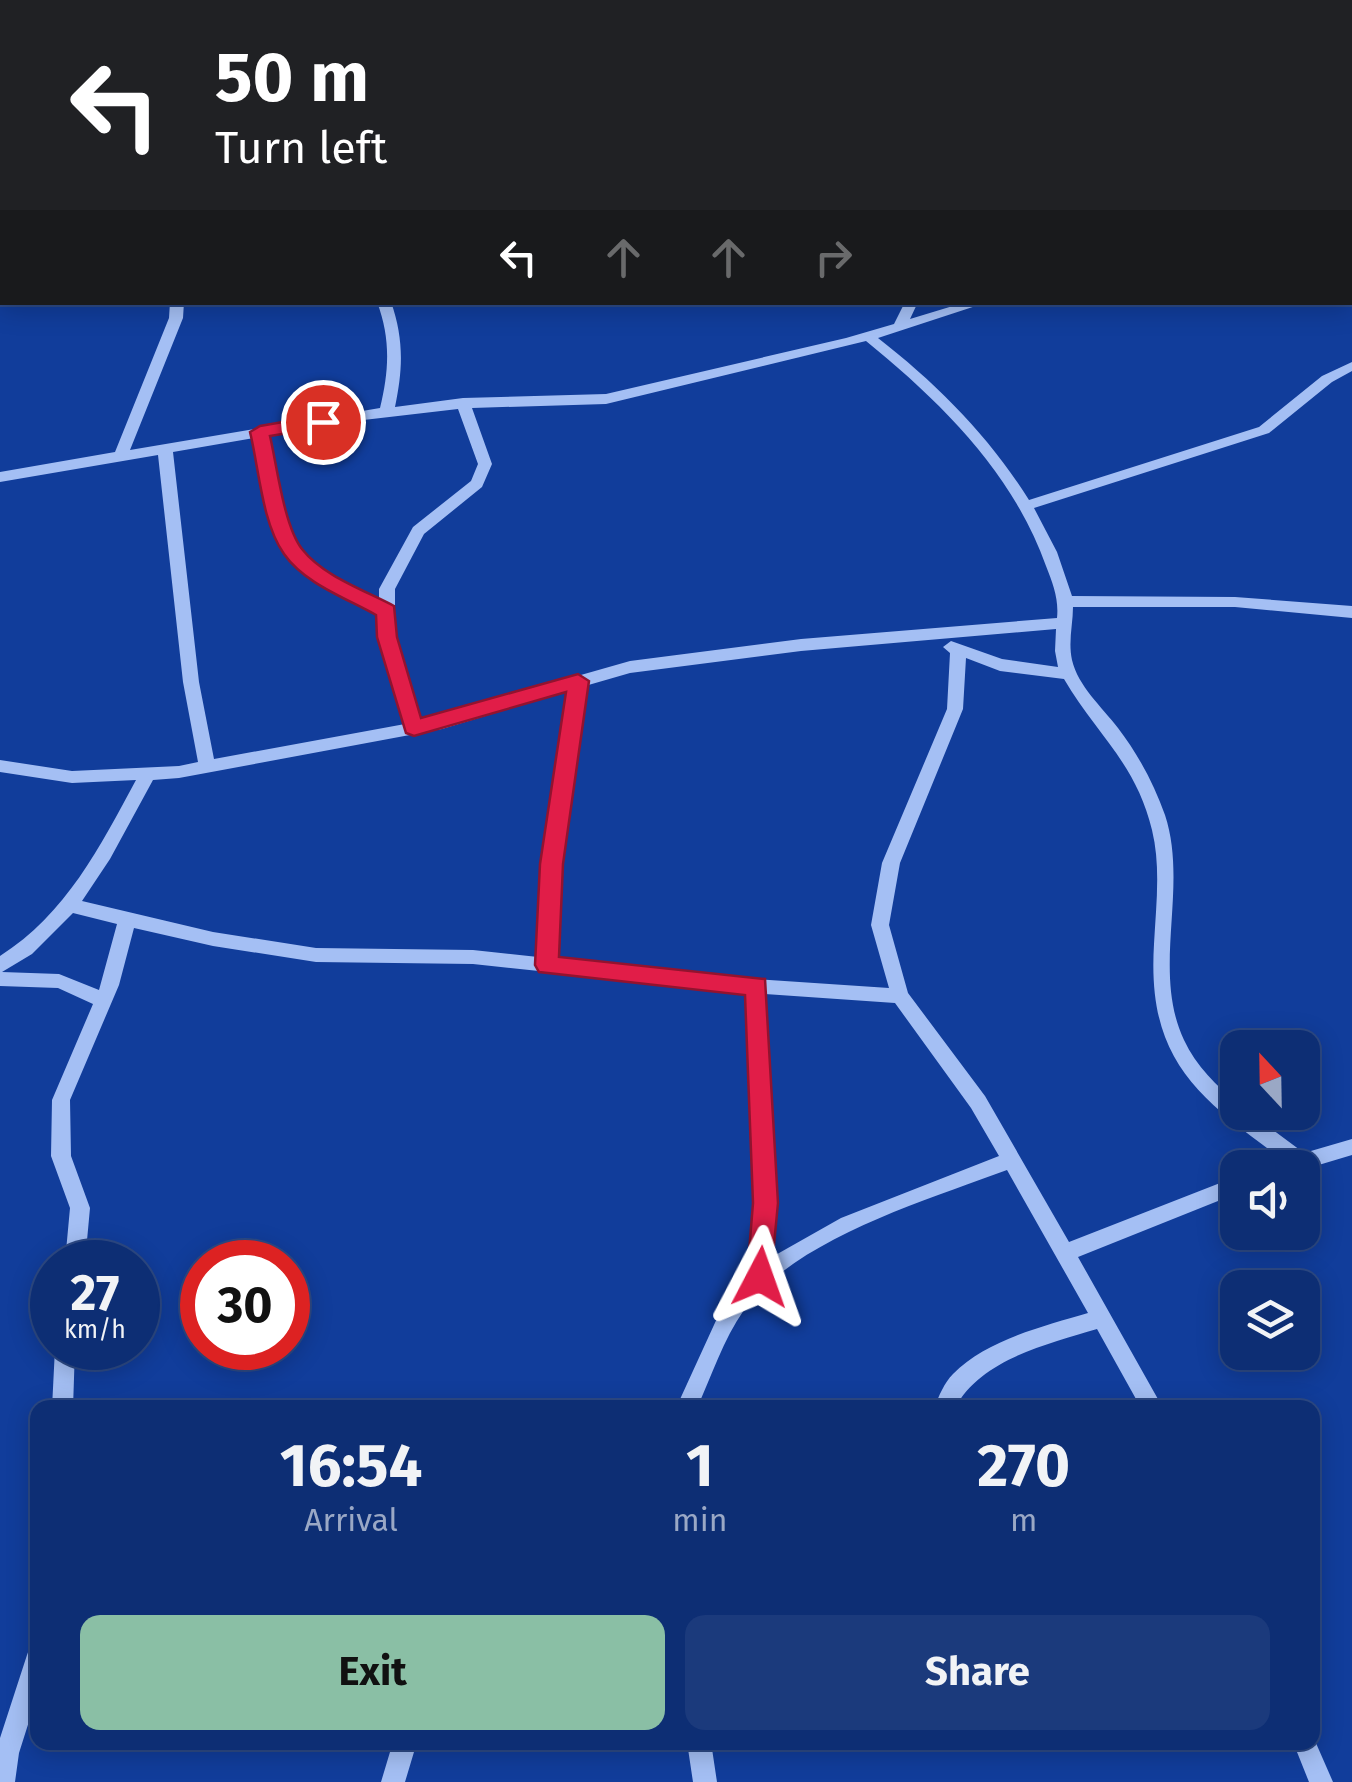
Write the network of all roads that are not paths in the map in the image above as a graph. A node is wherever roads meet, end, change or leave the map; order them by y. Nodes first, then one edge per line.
1 (176, 305) edge
2 (385, 305) edge
3 (910, 305) edge
4 (973, 305) edge
5 (898, 329) junction
6 (868, 337) junction
7 (1352, 366) edge
8 (463, 403) junction
9 (386, 412) junction
10 (260, 432) junction
11 (165, 448) junction
12 (121, 455) junction
13 (0, 476) edge
14 (1028, 505) junction
15 (1066, 601) junction
16 (386, 611) junction
17 (1352, 612) edge
18 (1063, 623) junction
19 (933, 636) junction
20 (958, 651) junction
21 (1070, 674) junction
22 (578, 681) junction
23 (414, 728) junction
24 (207, 766) junction
25 (5, 771) edge
26 (148, 773) junction
27 (72, 906) junction
28 (127, 919) junction
29 (0, 965) edge
30 (547, 965) junction
31 (0, 979) edge
32 (756, 986) junction
33 (900, 996) junction
34 (103, 1000) junction
35 (1352, 1147) edge
36 (1275, 1150) edge
37 (1320, 1157) edge
38 (1011, 1160) junction
39 (1220, 1191) edge
40 (77, 1240) edge
41 (1064, 1253) junction
42 (760, 1277) junction
43 (1102, 1318) junction
44 (65, 1370) edge
45 (63, 1400) edge
46 (689, 1400) edge
47 (949, 1400) edge
48 (1148, 1400) edge
49 (30, 1681) edge
50 (403, 1750) edge
51 (700, 1750) edge
52 (1307, 1750) edge
53 (3, 1782) edge
54 (393, 1782) edge
55 (704, 1782) edge
56 (1321, 1782) edge

1 - 12 street
2 - 9 street
3 - 5 street
4 - 5 street
5 - 6 street
6 - 8 street
6 - 14 street
7 - 14 street
8 - 9 street
8 - 16 street
9 - 10 street
10 - 11 street
10 - 16 street
11 - 12 street
11 - 24 street
12 - 13 street
14 - 15 street
15 - 17 street
15 - 18 street
16 - 23 street
18 - 19 street
18 - 21 street
19 - 20 street
19 - 22 street
20 - 21 street
20 - 33 street
21 - 36 street
22 - 23 street
22 - 30 street
23 - 24 street
24 - 26 street
25 - 26 street
26 - 27 street
27 - 28 street
27 - 29 street
28 - 30 street
28 - 34 street
30 - 32 street
31 - 34 street
32 - 33 street
32 - 42 street
33 - 38 street
34 - 40 street
35 - 37 street
38 - 41 street
38 - 42 street
39 - 41 street
41 - 43 street
42 - 46 street
43 - 47 street
43 - 48 street
44 - 45 street
49 - 53 street
50 - 54 street
51 - 55 street
52 - 56 street

